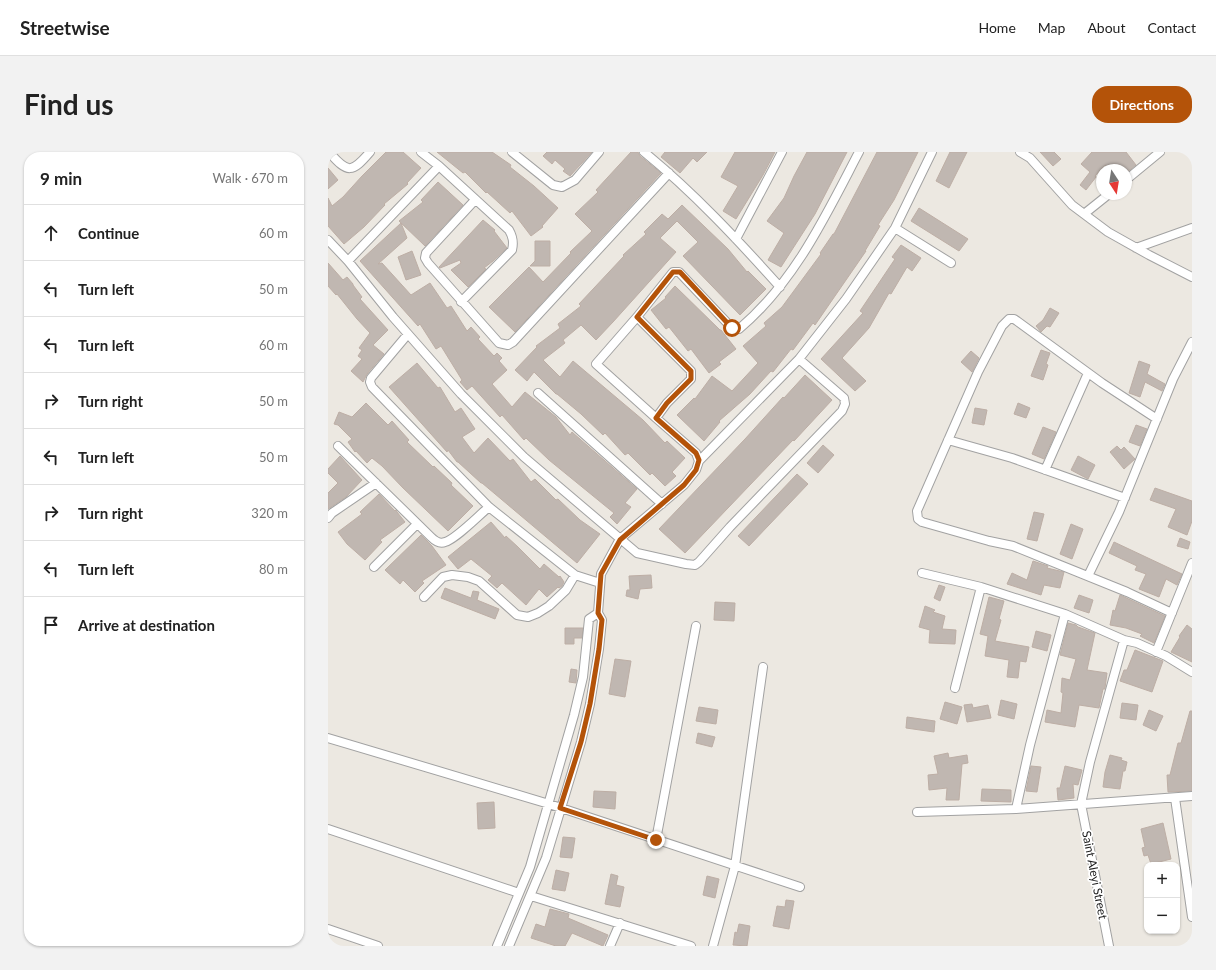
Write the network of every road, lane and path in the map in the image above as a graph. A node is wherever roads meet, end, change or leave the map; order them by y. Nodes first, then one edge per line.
1 (329, 152) edge
2 (370, 152) edge
3 (421, 152) edge
4 (512, 152) edge
5 (599, 152) edge
6 (644, 152) edge
7 (782, 152) edge
8 (859, 152) edge
9 (932, 152) edge
10 (1020, 152) edge
11 (1160, 152) edge
12 (439, 166) junction
13 (670, 173) junction
14 (1132, 175) edge
15 (475, 200) junction
16 (1102, 200) edge
17 (1084, 214) junction
18 (895, 228) junction
19 (1192, 228) edge
20 (736, 238) junction
21 (328, 240) edge
22 (1136, 248) junction
23 (348, 261) junction
24 (951, 263) dead end
25 (1192, 277) edge
26 (780, 287) junction
27 (462, 302) junction
28 (637, 317) junction
29 (408, 334) junction
30 (1192, 342) edge
31 (799, 359) junction
32 (1088, 373) junction
33 (538, 393) dead end
34 (656, 418) junction
35 (1157, 419) junction
36 (948, 440) junction
37 (338, 446) dead end
38 (699, 460) junction
39 (1045, 470) junction
40 (376, 483) junction
41 (1125, 498) junction
42 (662, 504) junction
43 (489, 507) junction
44 (328, 518) edge
45 (417, 524) junction
46 (620, 540) junction
47 (1192, 563) edge
48 (374, 567) dead end
49 (922, 573) dead end
50 (574, 575) junction
51 (1088, 576) junction
52 (1189, 581) edge
53 (600, 583) junction
54 (981, 587) junction
55 (424, 597) dead end
56 (598, 613) junction
57 (1172, 613) junction
58 (1066, 614) junction
59 (696, 626) dead end
60 (1124, 640) junction
61 (1156, 652) junction
62 (764, 667) dead end
63 (1192, 672) edge
64 (955, 688) dead end
65 (574, 715) junction
66 (586, 720) junction
67 (328, 738) edge
68 (1192, 796) edge
69 (1174, 798) junction
70 (549, 804) junction
71 (1082, 804) junction
72 (560, 808) junction
73 (1016, 808) junction
74 (917, 812) dead end
75 (328, 829) edge
76 (656, 840) junction
77 (734, 866) junction
78 (800, 887) dead end
79 (519, 893) junction
80 (531, 896) junction
81 (1192, 917) edge
82 (620, 924) junction
83 (328, 929) edge
84 (501, 937) junction
85 (510, 944) edge
86 (378, 946) edge
87 (497, 946) edge
88 (610, 946) edge
89 (691, 946) edge
90 (713, 946) edge
91 (1109, 946) edge

1 - 2 street
3 - 12 street
4 - 5 street
6 - 13 street
7 - 20 street
8 - 26 street
9 - 18 street
10 - 17 street
11 - 14 street
12 - 15 street
12 - 23 street
13 - 20 street
13 - 27 street
15 - 27 street
15 - 27 street
16 - 17 street
17 - 22 street
18 - 24 street
18 - 31 street
19 - 22 street
20 - 26 street
21 - 23 street
22 - 25 street
23 - 29 street
26 - 28 street
28 - 34 street
28 - 34 street
29 - 43 street
29 - 46 street
30 - 35 street
31 - 38 street
31 - 46 street
32 - 35 street
32 - 36 street
32 - 39 street
33 - 42 street
34 - 38 street
35 - 41 street
36 - 39 street
36 - 51 street
37 - 40 street
38 - 42 street
39 - 41 street
40 - 44 street
40 - 45 street
41 - 51 street
42 - 46 street
43 - 45 street
43 - 50 street
45 - 48 street
46 - 53 street
47 - 52 street
49 - 54 street
50 - 53 street
50 - 55 street
51 - 57 street
52 - 57 street
53 - 56 street
54 - 58 street
54 - 64 street
56 - 65 street
56 - 66 street
57 - 61 street
58 - 60 street
58 - 73 street
59 - 76 street
60 - 61 street
60 - 71 street
61 - 63 street
62 - 77 street
65 - 66 street
65 - 70 street
66 - 72 street
67 - 70 street
68 - 69 street
69 - 71 street
69 - 81 street
70 - 72 street
70 - 79 street
71 - 73 street
71 - 91 street, Saint Aleyi Street
72 - 76 street
72 - 80 street
73 - 74 street
75 - 79 street
76 - 77 street
77 - 78 street
77 - 90 street
79 - 84 street
80 - 82 street
80 - 85 street
82 - 88 street
82 - 89 street
83 - 86 street
84 - 85 street
84 - 87 street

